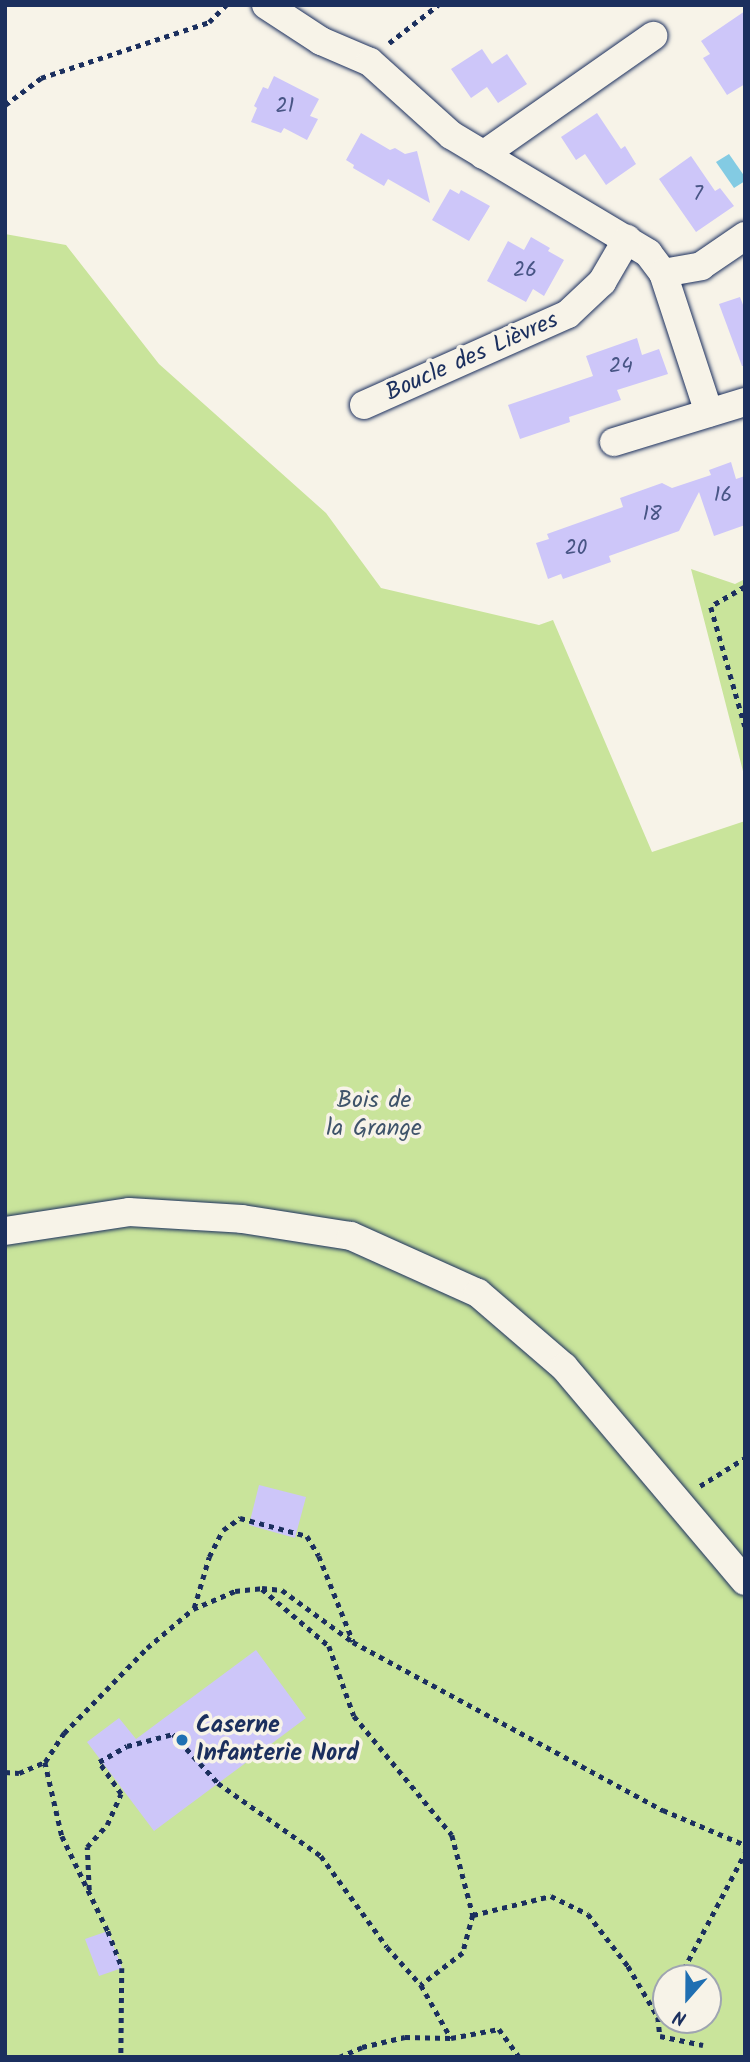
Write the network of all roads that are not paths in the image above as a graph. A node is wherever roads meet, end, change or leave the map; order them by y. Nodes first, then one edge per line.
1 (266, 5) edge
2 (653, 36) dead end
3 (483, 155) junction
4 (745, 236) edge
5 (628, 239) junction
6 (663, 273) junction
7 (745, 402) edge
8 (364, 405) dead end
9 (709, 413) junction
10 (614, 442) dead end
11 (5, 1231) edge
12 (745, 1581) edge

1 - 3 street
2 - 3 street
3 - 5 street
4 - 6 street
5 - 6 street
5 - 8 street, Boucle des Lièvres
6 - 9 street
7 - 9 street
9 - 10 street
11 - 12 street

